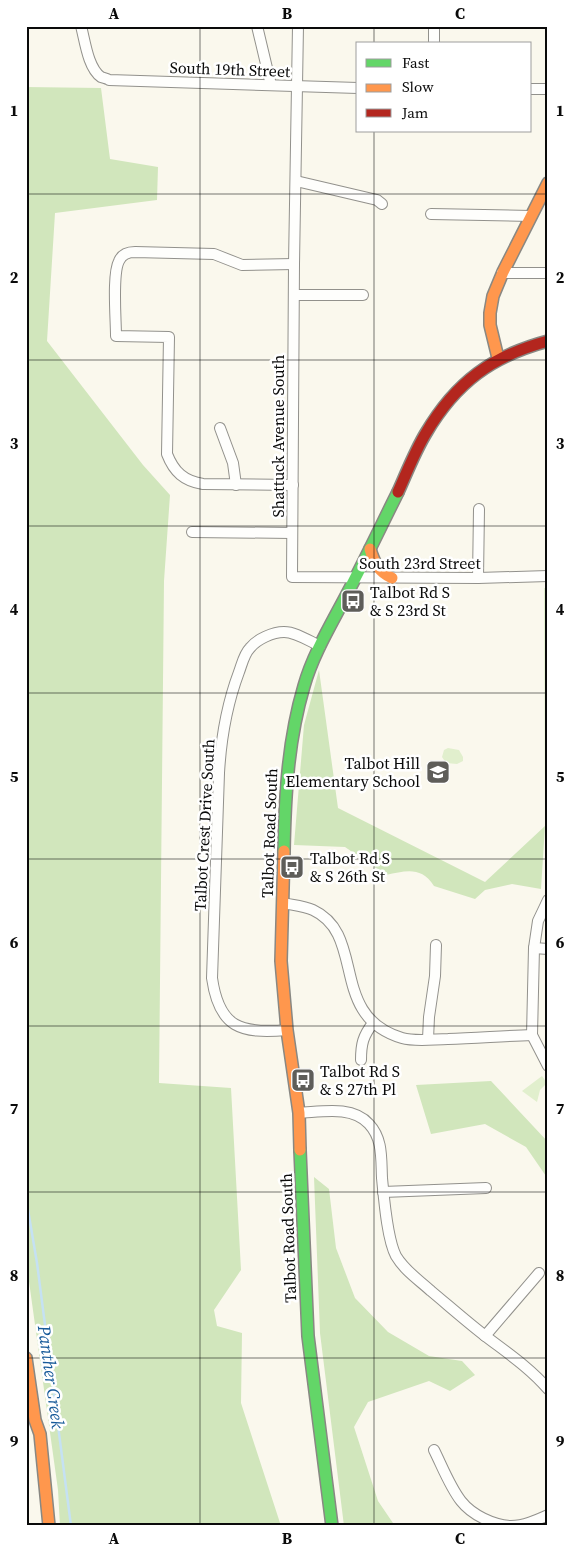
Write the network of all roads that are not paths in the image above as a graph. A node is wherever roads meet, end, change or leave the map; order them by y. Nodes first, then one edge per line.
1 (81, 26) edge
2 (257, 26) edge
3 (298, 26) edge
4 (434, 26) edge
5 (434, 42) edge
6 (271, 86) junction
7 (298, 86) junction
8 (356, 88) edge
9 (532, 89) edge
10 (548, 89) edge
11 (296, 181) junction
12 (548, 183) edge
13 (382, 204) dead end
14 (431, 214) dead end
15 (531, 216) junction
16 (294, 264) junction
17 (502, 273) junction
18 (548, 273) edge
19 (363, 294) dead end
20 (294, 295) junction
21 (548, 341) edge
22 (498, 358) junction
23 (220, 428) dead end
24 (236, 485) junction
25 (293, 485) junction
26 (479, 509) dead end
27 (192, 532) dead end
28 (292, 532) junction
29 (370, 549) junction
30 (548, 576) edge
31 (292, 577) joint
32 (356, 577) junction
33 (392, 578) junction
34 (478, 578) junction
35 (320, 646) junction
36 (548, 900) edge
37 (283, 903) junction
38 (436, 945) dead end
39 (534, 948) junction
40 (548, 949) edge
41 (373, 1023) junction
42 (287, 1030) junction
43 (532, 1035) junction
44 (428, 1039) junction
45 (361, 1060) dead end
46 (548, 1066) edge
47 (300, 1113) junction
48 (486, 1188) dead end
49 (383, 1192) junction
50 (538, 1273) dead end
51 (485, 1336) junction
52 (26, 1358) edge
53 (548, 1389) edge
54 (35, 1420) junction
55 (434, 1450) dead end
56 (548, 1515) edge
57 (42, 1526) edge
58 (49, 1526) edge
59 (332, 1526) edge

1 - 6 street, South 19th Street
2 - 6 street
3 - 7 street, Shattuck Avenue South
4 - 5 street
6 - 7 street, South 19th Street
7 - 8 street, South 19th Street
7 - 11 street, Shattuck Avenue South
9 - 10 street
11 - 13 street
11 - 16 street, Shattuck Avenue South
12 - 15 main road
14 - 15 street
15 - 17 main road
16 - 20 street, Shattuck Avenue South
16 - 24 street
17 - 18 street
17 - 22 main road
19 - 20 street
20 - 25 street, Shattuck Avenue South
21 - 22 main road, Talbot Road South
22 - 29 main road, Talbot Road South
23 - 24 street
24 - 25 street
25 - 28 street, Shattuck Avenue South
26 - 34 street
27 - 28 street
28 - 31 street, Shattuck Avenue South
29 - 32 main road, Talbot Road South
29 - 33 main road
30 - 34 street, South 23rd Street
31 - 32 street, South 23rd Street
32 - 33 street, South 23rd Street
32 - 35 main road, Talbot Road South
33 - 34 street, South 23rd Street
35 - 37 main road, Talbot Road South
35 - 42 street, Talbot Crest Drive South
36 - 39 street
37 - 41 street
37 - 42 main road, Talbot Road South
38 - 44 street
39 - 40 street
39 - 43 street
41 - 44 street
41 - 45 street
42 - 47 main road, Talbot Road South
43 - 44 street
43 - 46 street
47 - 49 street
47 - 59 main road, Talbot Road South
48 - 49 street
49 - 51 street
50 - 51 street
51 - 53 street
52 - 54 main road
54 - 57 main road
54 - 58 main road
55 - 56 street

